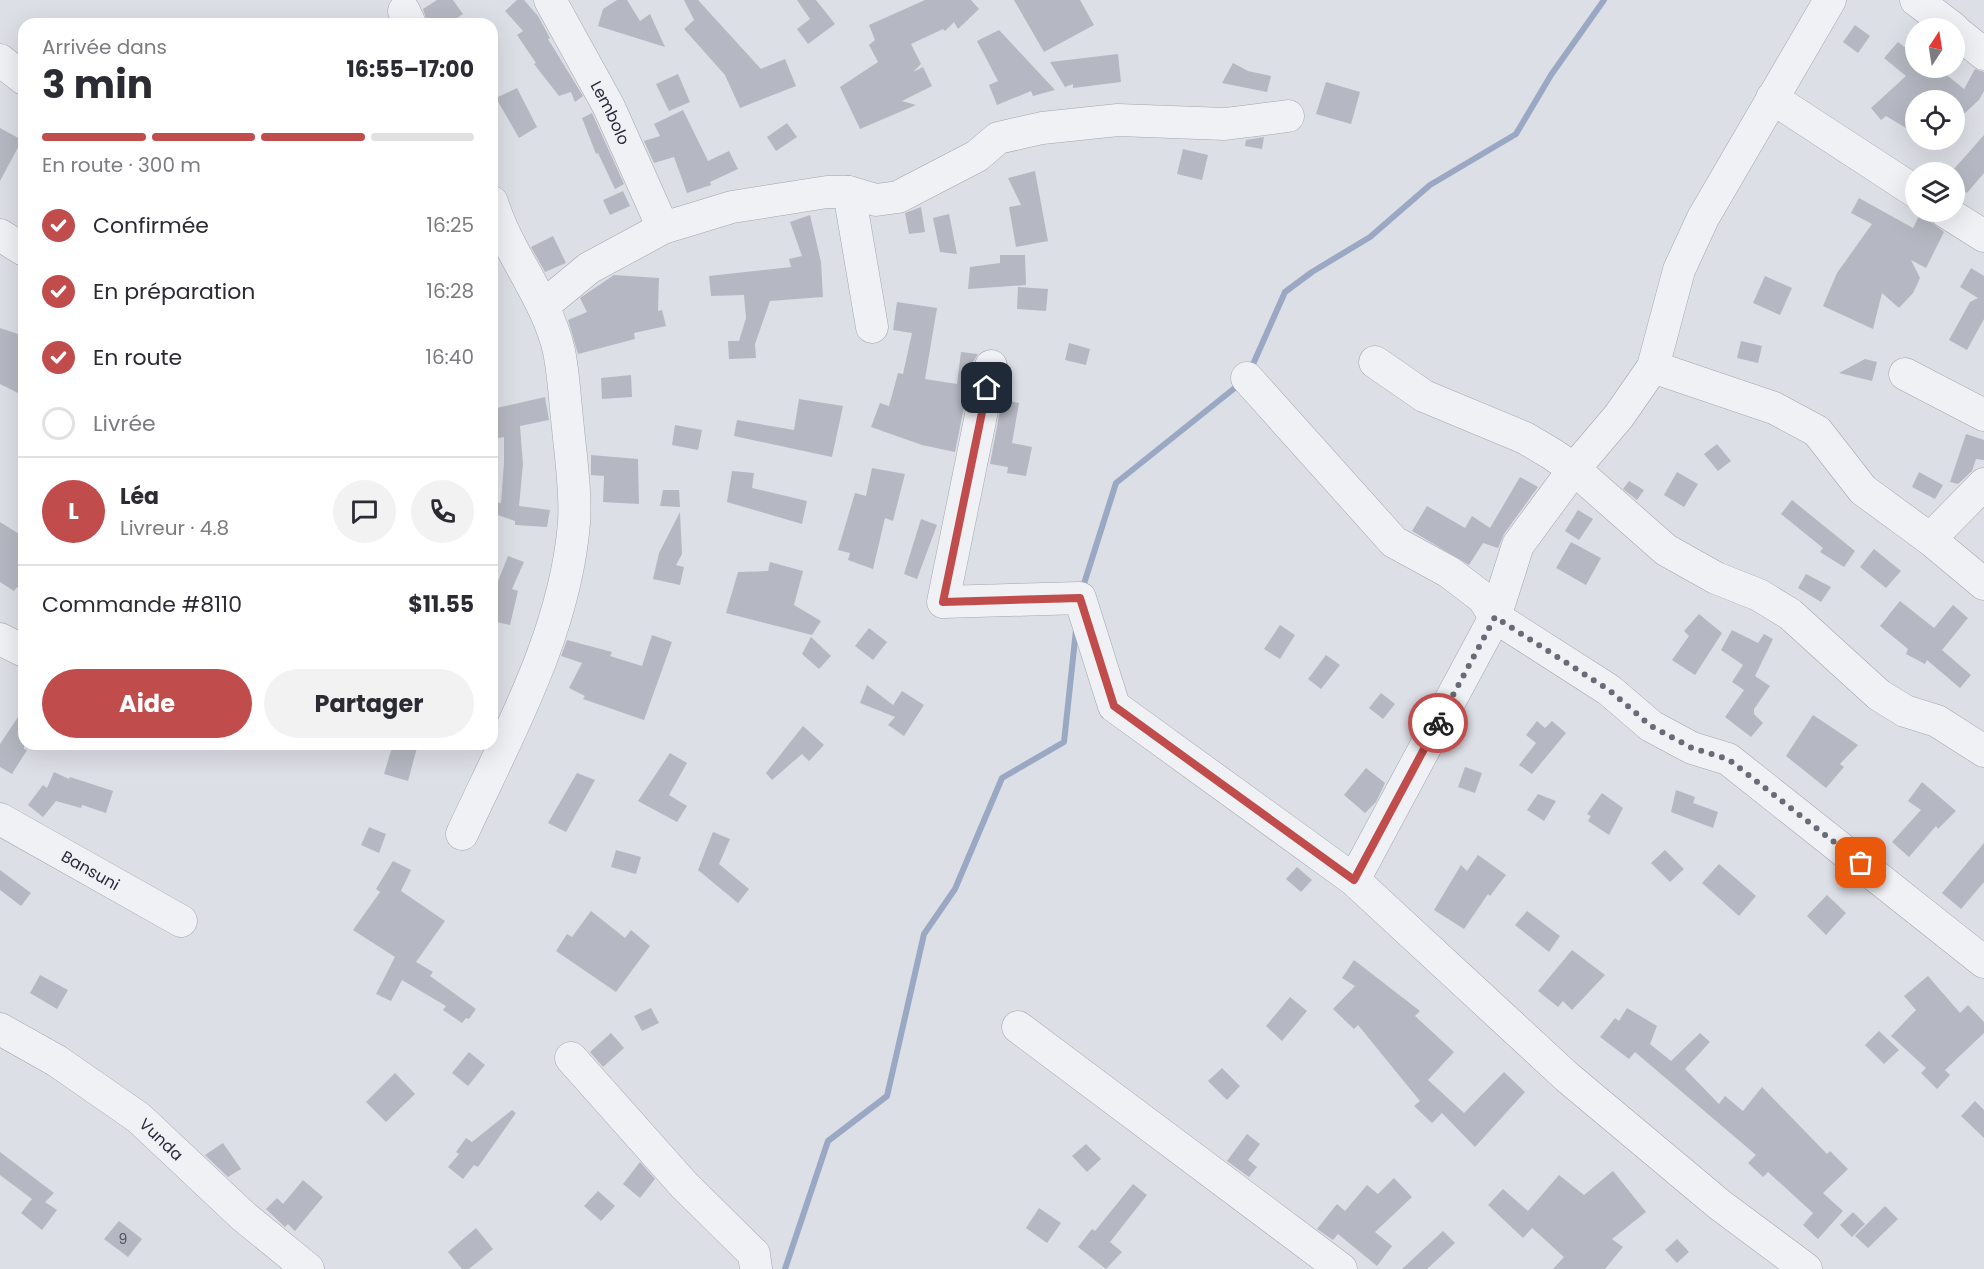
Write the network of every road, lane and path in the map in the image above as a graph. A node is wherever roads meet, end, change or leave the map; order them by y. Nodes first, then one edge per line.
1 (550, 0) edge
2 (1830, 0) edge
3 (1916, 0) edge
4 (1940, 18) edge
5 (1965, 38) edge
6 (1984, 54) edge
7 (0, 60) edge
8 (18, 74) edge
9 (1772, 98) junction
10 (1288, 116) dead end
11 (1905, 185) edge
12 (849, 192) junction
13 (498, 216) edge
14 (1962, 222) edge
15 (663, 228) junction
16 (0, 235) edge
17 (1984, 236) edge
18 (18, 246) edge
19 (543, 306) junction
20 (872, 327) dead end
21 (1376, 362) dead end
22 (991, 366) dead end
23 (1653, 367) junction
24 (1905, 374) dead end
25 (1247, 378) dead end
26 (1984, 415) edge
27 (1574, 470) junction
28 (1984, 484) edge
29 (1930, 539) junction
30 (1984, 584) edge
31 (1495, 617) junction
32 (0, 639) edge
33 (18, 648) edge
34 (1984, 751) edge
35 (0, 819) edge
36 (462, 834) dead end
37 (1354, 880) junction
38 (181, 921) dead end
39 (1984, 962) edge
40 (1018, 1027) dead end
41 (0, 1029) edge
42 (571, 1058) dead end
43 (308, 1269) edge
44 (756, 1269) edge
45 (1341, 1269) edge
46 (1806, 1269) edge

1 - 15 street, Lembolo
2 - 9 street
3 - 4 street
5 - 6 street
7 - 8 street
9 - 11 street
9 - 23 street
10 - 12 street
12 - 15 street
12 - 20 street
13 - 19 street
14 - 17 street
15 - 19 street
16 - 18 street
19 - 36 street
21 - 27 street
22 - 37 street
23 - 27 street
23 - 29 street
24 - 26 street
25 - 31 street
27 - 31 street
27 - 34 street
28 - 29 street
29 - 30 street
31 - 37 street
31 - 39 street
32 - 33 street
35 - 38 street, Bansuni
37 - 46 street
40 - 45 street
41 - 43 street, Vunda
42 - 44 street

